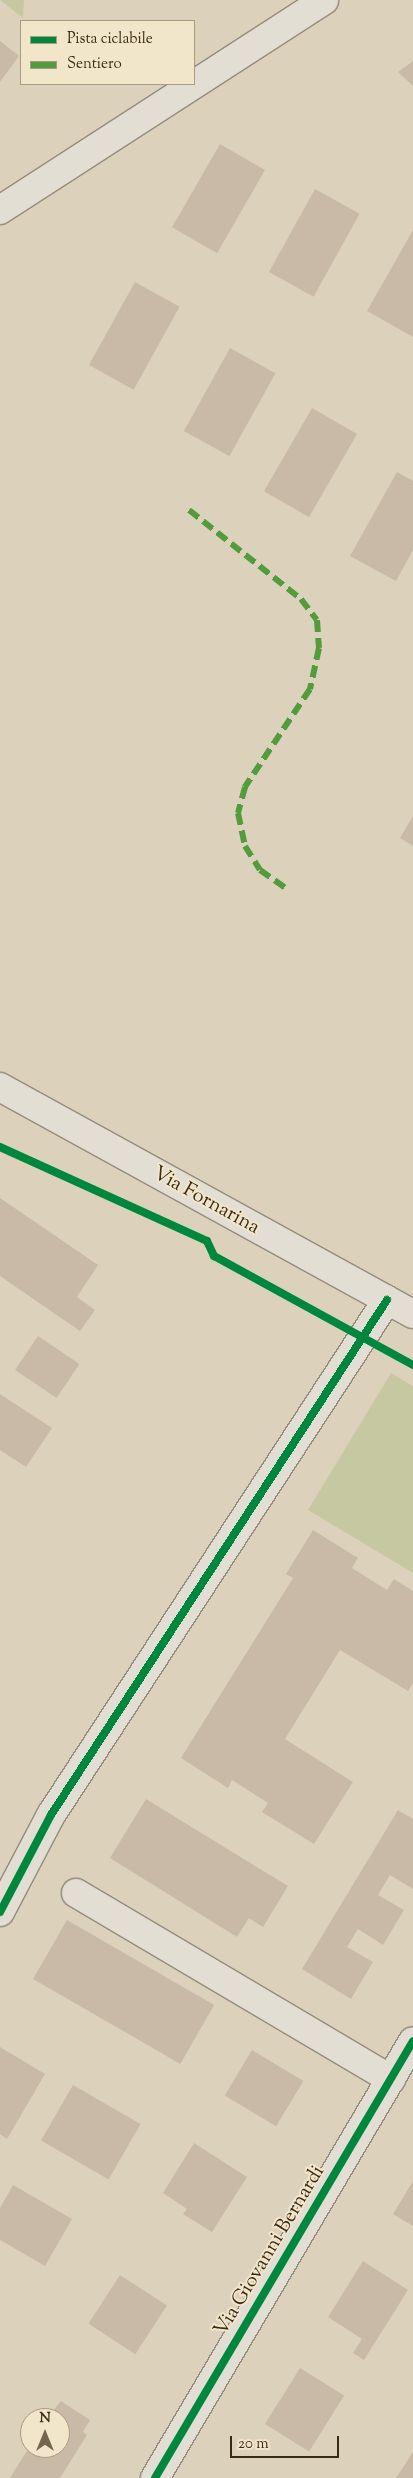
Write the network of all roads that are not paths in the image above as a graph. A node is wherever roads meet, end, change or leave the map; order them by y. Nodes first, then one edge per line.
1 (324, 0) edge
2 (195, 84) edge
3 (193, 85) edge
4 (0, 210) edge
5 (0, 1088) edge
6 (387, 1300) junction
7 (413, 1314) edge
8 (76, 1893) dead end
9 (0, 1912) edge
10 (413, 2041) edge
11 (391, 2079) junction
12 (155, 2478) edge

1 - 2 street
3 - 4 street
5 - 6 street, Via Fornarina
6 - 7 street, Via Fornarina
6 - 9 street
8 - 11 street
10 - 11 street, Via Giovanni Bernardi
11 - 12 street, Via Giovanni Bernardi

